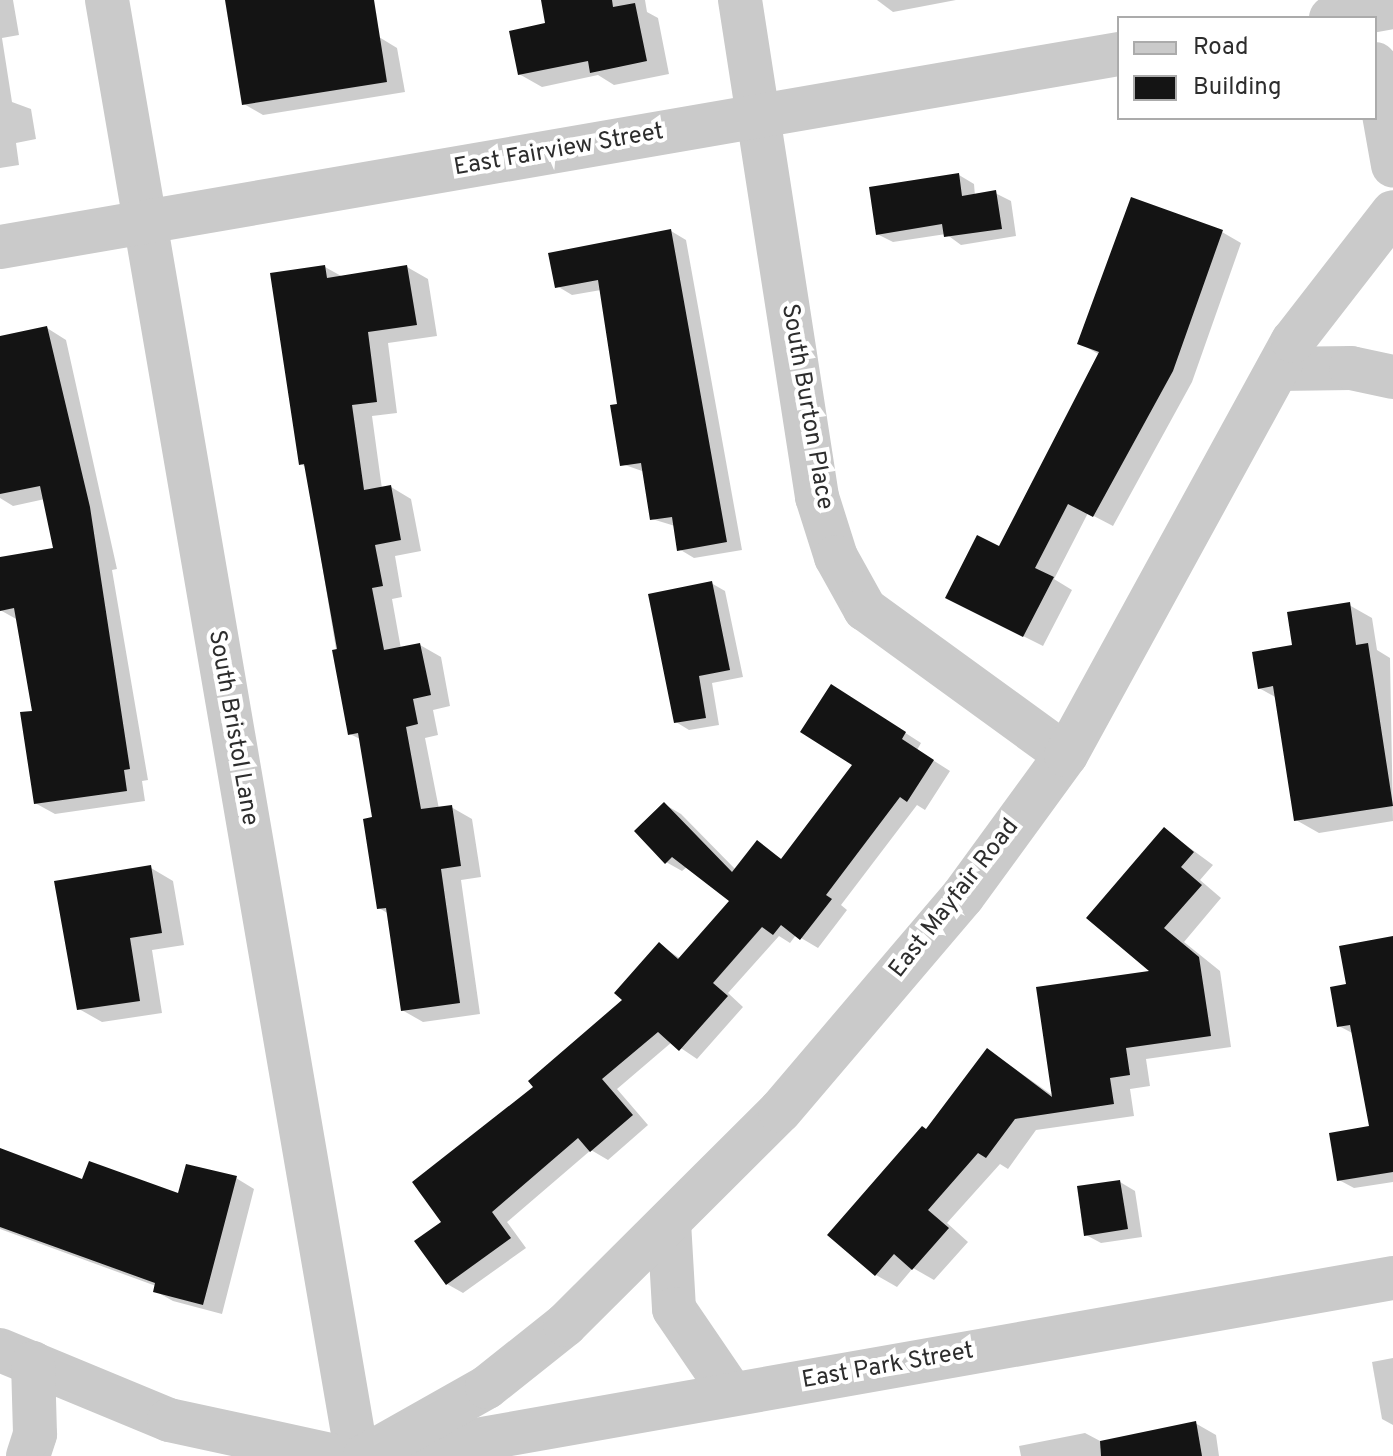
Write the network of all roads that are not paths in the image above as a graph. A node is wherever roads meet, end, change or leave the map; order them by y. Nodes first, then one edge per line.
1 (107, 0) edge
2 (740, 0) edge
3 (1117, 54) edge
4 (1377, 75) edge
5 (760, 116) junction
6 (1393, 165) edge
7 (1393, 212) edge
8 (145, 222) junction
9 (0, 247) edge
10 (1278, 369) junction
11 (1393, 377) edge
12 (1066, 755) junction
13 (669, 1222) junction
14 (1393, 1278) edge
15 (16, 1357) edge
16 (732, 1394) junction
17 (28, 1456) edge
18 (336, 1456) edge
19 (357, 1456) edge
20 (365, 1456) edge
21 (383, 1456) edge

1 - 8 street, South Bristol Lane
2 - 5 street, South Burton Place
3 - 5 street, East Fairview Street
4 - 6 street
5 - 8 street, East Fairview Street
5 - 12 street, South Burton Place
7 - 10 street, East Mayfair Road
8 - 9 street, East Fairview Street
8 - 19 street, South Bristol Lane
10 - 11 street
10 - 12 street, East Mayfair Road
12 - 13 street, East Mayfair Road
13 - 16 street
13 - 20 street, East Mayfair Road
14 - 16 street, East Park Street
15 - 17 street
15 - 18 street
16 - 21 street, East Park Street

